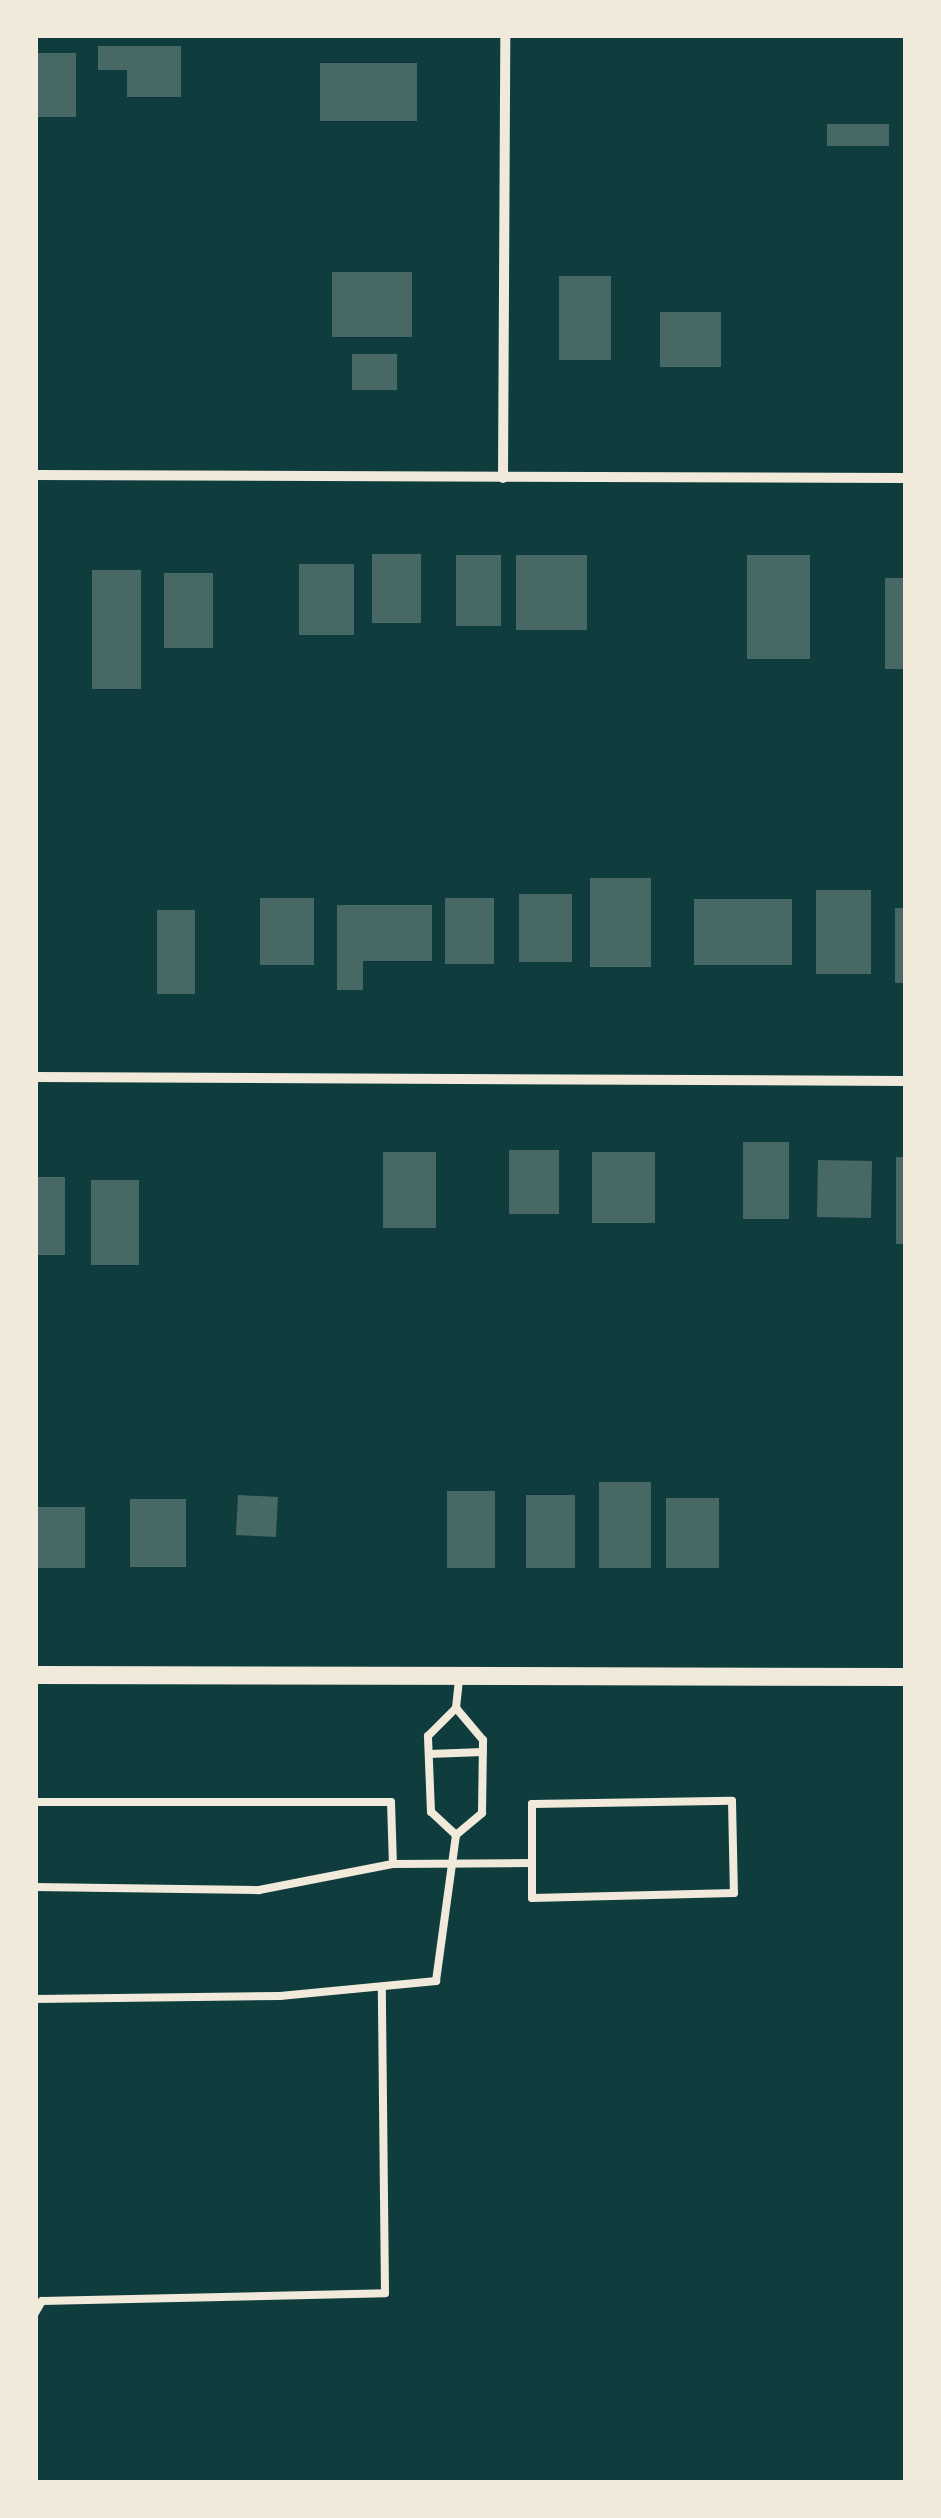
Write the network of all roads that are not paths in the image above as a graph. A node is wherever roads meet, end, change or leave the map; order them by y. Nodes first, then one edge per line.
1 (505, 35) edge
2 (35, 474) edge
3 (502, 478) junction
4 (906, 478) edge
5 (35, 1077) edge
6 (906, 1081) edge
7 (35, 1675) edge
8 (459, 1676) junction
9 (906, 1678) edge
10 (456, 1708) junction
11 (484, 1752) junction
12 (429, 1754) junction
13 (35, 1802) edge
14 (456, 1834) junction
15 (531, 1863) junction
16 (394, 1864) junction
17 (455, 1866) junction
18 (35, 1887) edge
19 (382, 1986) junction
20 (35, 1999) edge
21 (35, 2313) edge

1 - 3 street
2 - 3 street
3 - 4 street
5 - 6 street
7 - 8 street
8 - 9 street
8 - 10 lane
10 - 11 lane
10 - 12 lane
11 - 12 lane
11 - 14 lane
12 - 14 lane
13 - 16 lane
14 - 17 lane
15 - 15 lane
15 - 17 lane
16 - 17 lane
16 - 18 lane
17 - 19 lane
19 - 20 lane
19 - 21 lane

